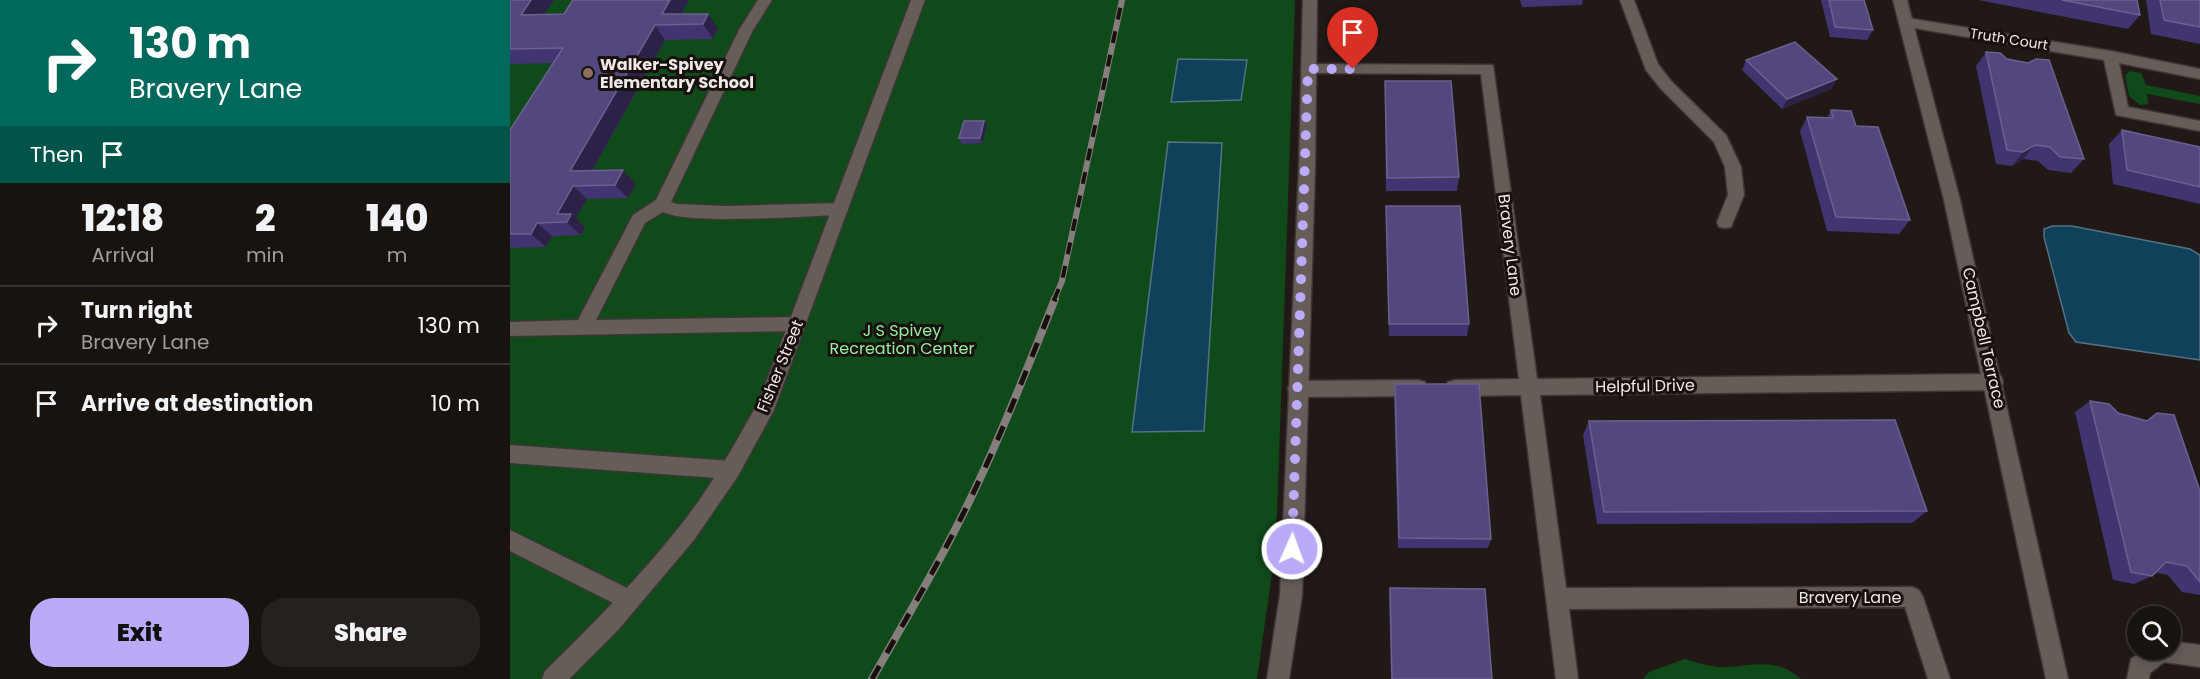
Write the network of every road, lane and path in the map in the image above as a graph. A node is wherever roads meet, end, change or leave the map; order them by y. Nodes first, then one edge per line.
1 (765, 0) edge
2 (918, 0) edge
3 (1310, 0) edge
4 (1628, 0) edge
5 (1900, 0) edge
6 (1906, 23) junction
7 (2111, 56) junction
8 (1308, 69) junction
9 (2200, 74) edge
10 (2200, 126) edge
11 (662, 204) junction
12 (840, 209) junction
13 (1725, 222) dead end
14 (797, 324) junction
15 (584, 327) junction
16 (510, 329) edge
17 (1994, 382) junction
18 (1529, 388) junction
19 (1297, 389) junction
20 (510, 454) edge
21 (731, 470) junction
22 (510, 540) edge
23 (1557, 599) junction
24 (629, 600) junction
25 (2200, 656) edge
26 (553, 679) edge
27 (1278, 679) edge
28 (1567, 679) edge
29 (1939, 679) edge
30 (2057, 679) edge
31 (2138, 679) edge

1 - 11 street
2 - 12 street, Fisher Street
3 - 8 street
4 - 13 street
5 - 6 street, Campbell Terrace
6 - 7 street, Truth Court
6 - 17 street, Campbell Terrace
7 - 9 street, Truth Court
7 - 10 street
8 - 18 street, Bravery Lane
8 - 19 street
11 - 12 street
11 - 15 street
12 - 14 street, Fisher Street
14 - 15 street
14 - 21 street, Fisher Street
15 - 16 street
17 - 18 street, Helpful Drive
17 - 30 street, Campbell Terrace
18 - 19 street, Helpful Drive
18 - 23 street, Bravery Lane
19 - 27 street
20 - 21 street
21 - 24 street, Fisher Street
22 - 24 street
23 - 28 street, Bravery Lane
23 - 29 street, Bravery Lane
24 - 26 street, Fisher Street
25 - 31 street

